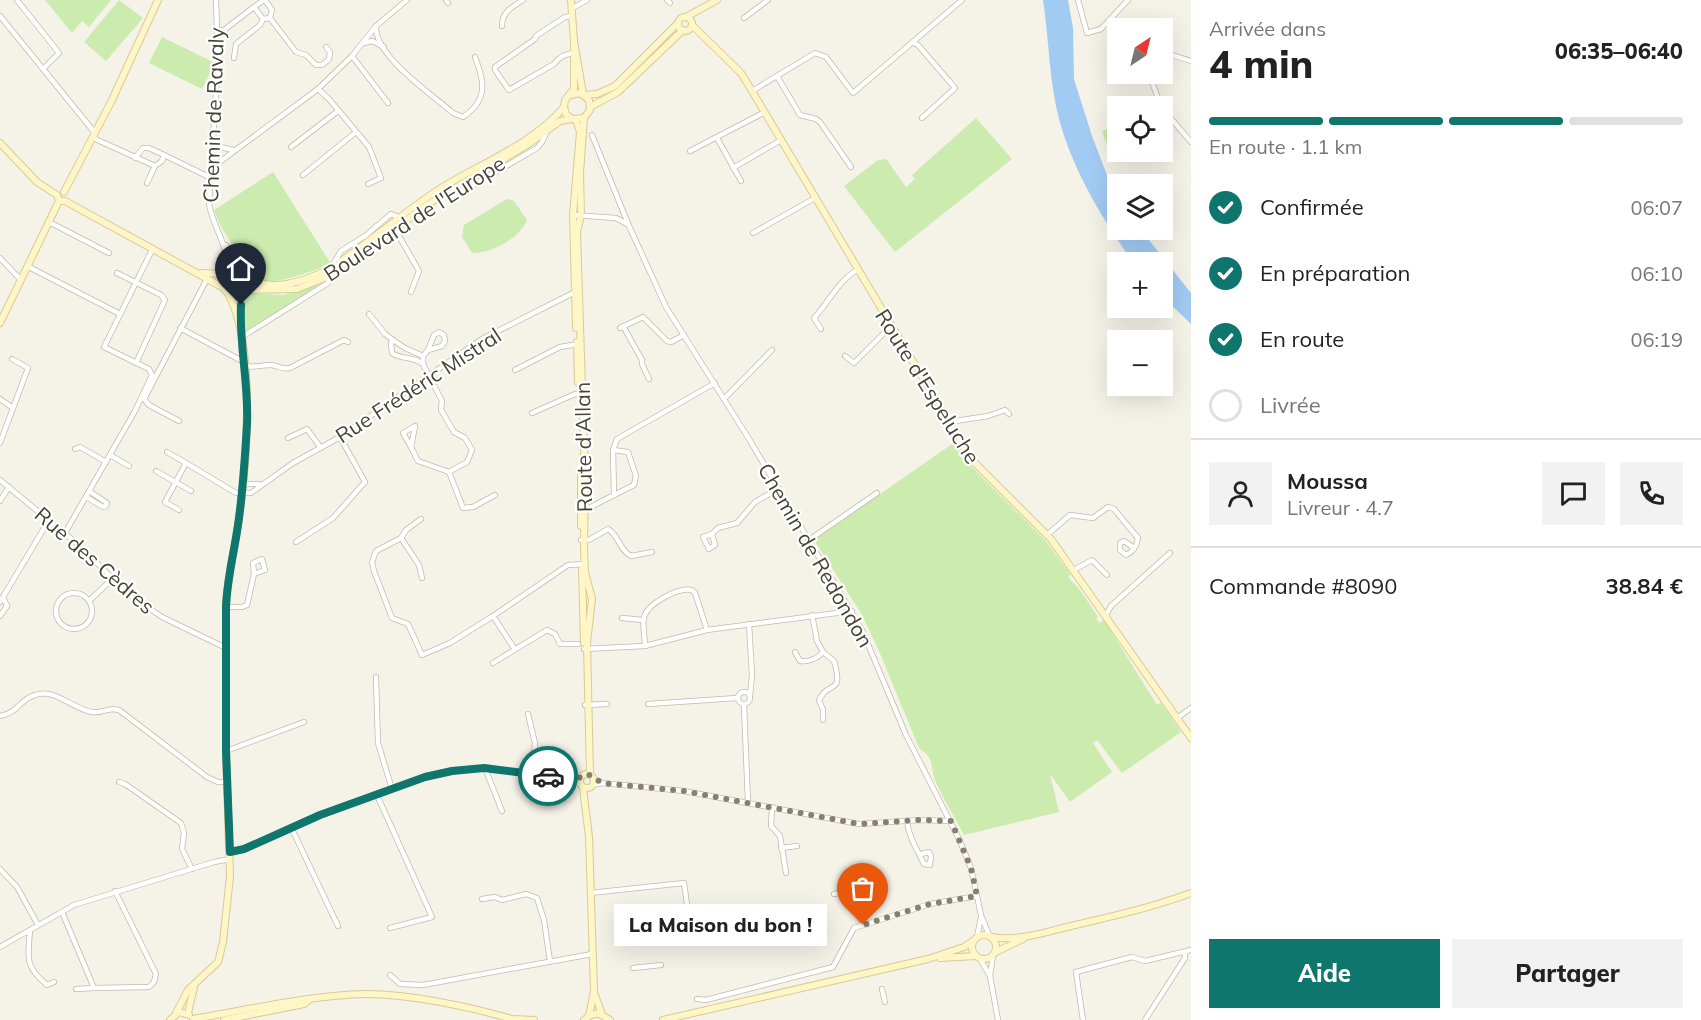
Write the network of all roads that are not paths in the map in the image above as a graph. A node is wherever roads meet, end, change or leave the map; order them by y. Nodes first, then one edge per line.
1 (17, 0) edge
2 (158, 0) edge
3 (216, 0) edge
4 (265, 0) edge
5 (407, 0) edge
6 (523, 0) edge
7 (571, 0) edge
8 (587, 0) edge
9 (717, 0) edge
10 (768, 0) edge
11 (962, 0) edge
12 (1078, 0) edge
13 (1128, 0) edge
14 (254, 7) junction
15 (707, 7) junction
16 (571, 9) junction
17 (0, 16) edge
18 (572, 16) junction
19 (686, 17) junction
20 (270, 18) junction
21 (744, 18) dead end
22 (263, 19) junction
23 (678, 23) junction
24 (376, 26) junction
25 (502, 26) dead end
26 (688, 27) junction
27 (217, 31) junction
28 (913, 43) junction
29 (326, 47) dead end
30 (359, 47) junction
31 (384, 47) junction
32 (575, 53) junction
33 (1173, 55) edge
34 (352, 56) junction
35 (475, 57) dead end
36 (234, 58) dead end
37 (1191, 61) edge
38 (43, 69) junction
39 (777, 76) junction
40 (318, 89) junction
41 (753, 91) junction
42 (571, 95) junction
43 (584, 95) junction
44 (388, 103) dead end
45 (590, 106) junction
46 (564, 107) junction
47 (338, 111) junction
48 (765, 112) junction
49 (584, 118) junction
50 (922, 118) dead end
51 (574, 119) junction
52 (1173, 120) edge
53 (356, 132) junction
54 (94, 135) junction
55 (592, 135) dead end
56 (717, 138) junction
57 (781, 140) junction
58 (1191, 142) edge
59 (0, 143) edge
60 (291, 147) dead end
61 (212, 148) junction
62 (233, 150) junction
63 (690, 151) dead end
64 (164, 155) junction
65 (228, 155) junction
66 (135, 158) junction
67 (155, 166) junction
68 (851, 167) dead end
69 (734, 168) junction
70 (210, 170) junction
71 (303, 175) dead end
72 (209, 177) junction
73 (741, 181) dead end
74 (147, 183) dead end
75 (368, 184) dead end
76 (61, 197) junction
77 (815, 198) junction
78 (623, 209) junction
79 (573, 215) junction
80 (581, 215) junction
81 (616, 218) junction
82 (49, 222) junction
83 (629, 225) junction
84 (216, 230) junction
85 (395, 230) junction
86 (753, 233) dead end
87 (153, 248) junction
88 (109, 253) dead end
89 (0, 258) edge
90 (27, 266) junction
91 (857, 270) junction
92 (226, 272) junction
93 (242, 272) junction
94 (117, 273) dead end
95 (200, 273) junction
96 (329, 276) junction
97 (20, 279) junction
98 (207, 279) junction
99 (248, 280) junction
100 (135, 282) junction
101 (222, 287) junction
102 (578, 291) junction
103 (244, 292) junction
104 (411, 292) dead end
105 (229, 295) junction
106 (2, 312) edge
107 (120, 314) junction
108 (369, 314) dead end
109 (0, 322) edge
110 (240, 326) junction
111 (891, 327) junction
112 (180, 328) junction
113 (821, 329) dead end
114 (684, 335) junction
115 (242, 337) junction
116 (393, 340) junction
117 (348, 342) dead end
118 (579, 344) junction
119 (428, 350) dead end
120 (772, 350) dead end
121 (423, 356) junction
122 (845, 356) dead end
123 (12, 358) dead end
124 (136, 363) junction
125 (244, 364) junction
126 (423, 364) junction
127 (515, 370) dead end
128 (428, 376) junction
129 (649, 379) dead end
130 (715, 383) junction
131 (580, 395) junction
132 (0, 399) edge
133 (724, 399) junction
134 (13, 408) junction
135 (532, 413) dead end
136 (1009, 414) dead end
137 (179, 421) dead end
138 (949, 422) junction
139 (340, 436) junction
140 (288, 438) dead end
141 (0, 443) edge
142 (411, 447) dead end
143 (321, 448) junction
144 (75, 449) dead end
145 (613, 450) junction
146 (166, 452) dead end
147 (110, 455) junction
148 (106, 462) junction
149 (186, 463) junction
150 (129, 466) dead end
151 (156, 471) dead end
152 (449, 472) junction
153 (0, 480) edge
154 (176, 483) junction
155 (262, 484) junction
156 (9, 487) junction
157 (242, 489) junction
158 (778, 489) junction
159 (90, 490) junction
160 (191, 492) dead end
161 (877, 493) dead end
162 (495, 495) dead end
163 (614, 495) junction
164 (86, 497) junction
165 (0, 501) edge
166 (583, 507) junction
167 (179, 510) dead end
168 (421, 519) dead end
169 (49, 520) junction
170 (64, 533) junction
171 (712, 534) dead end
172 (1047, 535) junction
173 (401, 538) junction
174 (583, 540) junction
175 (809, 540) junction
176 (296, 542) dead end
177 (1134, 548) dead end
178 (652, 552) dead end
179 (1170, 553) dead end
180 (583, 563) junction
181 (1074, 570) junction
182 (254, 574) dead end
183 (1107, 575) dead end
184 (422, 578) dead end
185 (112, 579) junction
186 (1, 600) edge
187 (89, 601) junction
188 (226, 607) junction
189 (852, 611) junction
190 (812, 615) junction
191 (1106, 615) junction
192 (0, 616) edge
193 (493, 616) junction
194 (622, 618) dead end
195 (643, 620) junction
196 (749, 624) junction
197 (707, 630) junction
198 (645, 646) junction
199 (583, 647) junction
200 (226, 648) junction
201 (514, 648) junction
202 (795, 652) dead end
203 (822, 652) junction
204 (493, 663) dead end
205 (376, 677) dead end
206 (750, 681) junction
207 (738, 696) junction
208 (750, 696) junction
209 (607, 704) dead end
210 (648, 704) dead end
211 (586, 705) junction
212 (744, 705) junction
213 (1191, 708) edge
214 (528, 714) dead end
215 (0, 716) edge
216 (1177, 718) junction
217 (824, 720) dead end
218 (304, 723) dead end
219 (1191, 738) edge
220 (226, 751) junction
221 (484, 768) junction
222 (533, 774) junction
223 (585, 781) junction
224 (119, 782) dead end
225 (227, 782) junction
226 (392, 789) junction
227 (377, 795) junction
228 (748, 802) junction
229 (772, 807) junction
230 (502, 811) dead end
231 (907, 821) junction
232 (951, 821) junction
233 (291, 827) junction
234 (797, 846) dead end
235 (782, 848) junction
236 (230, 852) junction
237 (921, 854) dead end
238 (230, 859) junction
239 (0, 869) edge
240 (192, 869) junction
241 (786, 873) dead end
242 (115, 891) junction
243 (590, 893) junction
244 (1191, 893) edge
245 (834, 894) dead end
246 (977, 896) junction
247 (482, 899) dead end
248 (62, 912) junction
249 (981, 915) junction
250 (38, 925) junction
251 (863, 925) junction
252 (338, 926) dead end
253 (390, 928) dead end
254 (30, 930) junction
255 (739, 934) dead end
256 (1035, 934) junction
257 (990, 936) junction
258 (975, 939) junction
259 (0, 947) edge
260 (1191, 950) edge
261 (1185, 952) junction
262 (592, 954) junction
263 (995, 954) junction
264 (978, 958) junction
265 (928, 959) junction
266 (550, 961) junction
267 (661, 965) dead end
268 (633, 968) dead end
269 (390, 975) dead end
270 (990, 976) junction
271 (54, 982) dead end
272 (196, 984) junction
273 (94, 988) junction
274 (76, 989) dead end
275 (882, 989) dead end
276 (594, 991) junction
277 (697, 999) dead end
278 (308, 1001) junction
279 (885, 1002) dead end
280 (176, 1013) junction
281 (602, 1014) junction
282 (191, 1017) edge
283 (585, 1019) edge
284 (170, 1020) edge
285 (224, 1020) edge
286 (513, 1020) edge
287 (534, 1020) edge
288 (610, 1020) edge
289 (663, 1020) edge
290 (672, 1020) edge
291 (998, 1020) edge
292 (1083, 1020) edge
293 (1145, 1020) edge

1 - 38 street
2 - 54 street
3 - 27 street, Chemin de Ravaly
4 - 14 street
4 - 20 street
5 - 24 street
6 - 25 street
7 - 16 street
8 - 16 street
9 - 15 street
10 - 21 street
11 - 28 street
12 - 13 street
14 - 22 street
14 - 27 street
15 - 19 street
15 - 26 street
16 - 18 street
17 - 38 street
18 - 32 street
18 - 32 street
19 - 23 street
19 - 26 street
20 - 22 street
20 - 29 street
22 - 36 street
23 - 26 street
23 - 43 street
24 - 30 street
24 - 31 street
26 - 41 street, Route d'Espeluche
26 - 45 street
27 - 61 street, Chemin de Ravaly
28 - 39 street
28 - 50 street
30 - 31 street
30 - 34 street
31 - 35 street
32 - 42 street
32 - 43 street
33 - 37 street
34 - 40 street
34 - 44 street
38 - 54 street
39 - 41 street
39 - 68 street
40 - 47 street
40 - 62 street
41 - 48 street, Route d'Espeluche
42 - 43 street
42 - 46 street
43 - 45 street
45 - 49 street
46 - 51 street
46 - 99 street, Boulevard de l'Europe
47 - 53 street
47 - 60 street
48 - 56 street
48 - 57 street, Route d'Espeluche
49 - 51 street
49 - 80 street, Route d'Allan
51 - 79 street, Route d'Allan
51 - 85 street, Boulevard de l'Europe
52 - 58 street
53 - 71 street
53 - 75 street
54 - 66 street
54 - 76 street
55 - 78 street, Chemin de Redondon
56 - 63 street
56 - 69 street
57 - 69 street
57 - 77 street, Route d'Espeluche
59 - 76 street
61 - 62 street
61 - 65 street
61 - 70 street, Chemin de Ravaly
62 - 65 street
64 - 66 street
64 - 67 street
64 - 72 street
65 - 70 street
66 - 67 street
67 - 74 street
69 - 73 street
70 - 72 street, Chemin de Ravaly
72 - 84 street, Chemin de Ravaly
76 - 82 street
76 - 87 street
77 - 86 street
77 - 91 street, Route d'Espeluche
78 - 81 street
78 - 83 street, Chemin de Redondon
79 - 80 street
79 - 102 street, Route d'Allan
80 - 81 street
80 - 102 street, Route d'Allan
81 - 83 street
82 - 88 street
82 - 90 street
83 - 114 street, Chemin de Redondon
84 - 92 street, Chemin de Ravaly
84 - 93 street, Chemin de Ravaly
85 - 96 street, Boulevard de l'Europe
85 - 104 street
87 - 95 street
87 - 100 street
89 - 97 street
90 - 97 street
90 - 107 street
91 - 111 street, Route d'Espeluche
91 - 113 street
92 - 93 street
92 - 95 street
92 - 101 street
93 - 99 street
94 - 100 street
95 - 98 street
96 - 103 street, Boulevard de l'Europe
96 - 115 street
97 - 106 street
98 - 101 street
98 - 112 street
99 - 103 street
100 - 107 street
100 - 124 street
101 - 105 street
102 - 118 street, Route d'Allan
102 - 128 street, Rue Frédéric Mistral
103 - 105 street
103 - 110 street
105 - 110 street
106 - 109 street
107 - 124 street
108 - 116 street
110 - 115 street
111 - 122 street
111 - 138 street, Route d'Espeluche
112 - 125 street
112 - 137 street
114 - 129 street
114 - 130 street, Chemin de Redondon
115 - 125 street
116 - 121 street
116 - 126 street
117 - 125 street
118 - 127 street
118 - 131 street, Route d'Allan
119 - 121 street
120 - 133 street
121 - 126 street
123 - 134 street
124 - 147 street
125 - 157 street
126 - 128 street
128 - 139 street, Rue Frédéric Mistral
128 - 152 street
130 - 133 street, Chemin de Redondon
130 - 145 street
131 - 135 street
131 - 166 street, Route d'Allan
132 - 134 street
133 - 158 street, Chemin de Redondon
134 - 141 street
136 - 138 street
138 - 172 street, Route d'Espeluche
139 - 143 street, Rue Frédéric Mistral
139 - 176 street
140 - 143 street, Rue Frédéric Mistral
142 - 152 street
143 - 155 street, Rue Frédéric Mistral
144 - 148 street
145 - 163 street
145 - 163 street
146 - 149 street
147 - 148 street
147 - 150 street
148 - 159 street
149 - 154 street
149 - 157 street
151 - 154 street
152 - 162 street
153 - 156 street, Rue des Cèdres
154 - 160 street
154 - 167 street
155 - 157 street
155 - 157 street, Rue Frédéric Mistral
156 - 165 street
156 - 169 street, Rue des Cèdres
157 - 188 street
158 - 171 street
158 - 175 street, Chemin de Redondon
159 - 164 street
159 - 164 street
161 - 175 street
163 - 166 street
164 - 170 street
166 - 174 street, Route d'Allan
168 - 173 street
169 - 170 street, Rue des Cèdres
169 - 186 street
170 - 185 street, Rue des Cèdres
172 - 177 street
172 - 181 street, Route d'Espeluche
173 - 184 street
173 - 193 street
174 - 178 street
174 - 180 street, Route d'Allan
175 - 189 street, Chemin de Redondon
179 - 191 street
180 - 193 street
180 - 199 street, Route d'Allan
181 - 183 street
181 - 191 street, Route d'Espeluche
182 - 188 street
185 - 187 street
185 - 200 street, Rue des Cèdres
186 - 192 street
187 - 187 street
188 - 200 street
189 - 190 street
189 - 232 street, Chemin de Redondon
190 - 196 street
190 - 203 street
191 - 216 street, Route d'Espeluche
193 - 201 street
194 - 195 street
195 - 197 street
195 - 198 street
196 - 197 street
196 - 206 street
197 - 198 street
198 - 199 street
199 - 201 street
199 - 211 street, Route d'Allan
200 - 220 street
201 - 204 street
202 - 203 street
203 - 217 street
205 - 226 street
206 - 207 street
206 - 208 street
207 - 208 street
207 - 210 street
207 - 212 street
208 - 212 street
209 - 211 street
211 - 223 street, Route d'Allan
212 - 228 street
213 - 216 street
214 - 222 street
215 - 225 street
216 - 219 street, Route d'Espeluche
218 - 220 street
220 - 225 street
221 - 222 street
221 - 226 street
221 - 230 street
222 - 223 street
223 - 228 street
223 - 243 street, Route d'Allan
224 - 240 street
225 - 236 street
226 - 227 street
227 - 233 street
227 - 253 street
228 - 229 street
229 - 231 street
229 - 235 street
231 - 232 street
231 - 237 street
232 - 246 street, Chemin de Redondon
233 - 236 street
233 - 252 street
234 - 235 street
235 - 241 street
236 - 238 street
238 - 240 street
238 - 272 street
239 - 250 street
240 - 242 street
242 - 248 street
242 - 273 street
243 - 255 street
243 - 262 street, Route d'Allan
244 - 256 street
245 - 251 street
246 - 249 street, Chemin de Redondon
246 - 251 street
247 - 266 street
248 - 250 street
248 - 273 street
249 - 257 street, Chemin de Redondon
249 - 258 street, Chemin de Redondon
250 - 254 street
251 - 277 street
254 - 259 street
254 - 271 street
256 - 257 street
256 - 263 street
257 - 258 street
257 - 263 street
258 - 264 street
258 - 265 street
260 - 261 street
261 - 292 street
261 - 293 street
262 - 266 street
262 - 276 street, Route d'Allan
263 - 264 street
263 - 270 street
264 - 265 street
264 - 270 street
265 - 290 street
266 - 269 street
267 - 268 street
270 - 291 street
272 - 280 street
272 - 282 street
273 - 274 street
275 - 279 street
276 - 281 street, Route d'Allan
276 - 283 street, Route d'Allan
278 - 282 street
278 - 285 street
278 - 286 street
280 - 282 street
280 - 284 street
281 - 283 street
281 - 288 street
286 - 287 street
289 - 290 street

